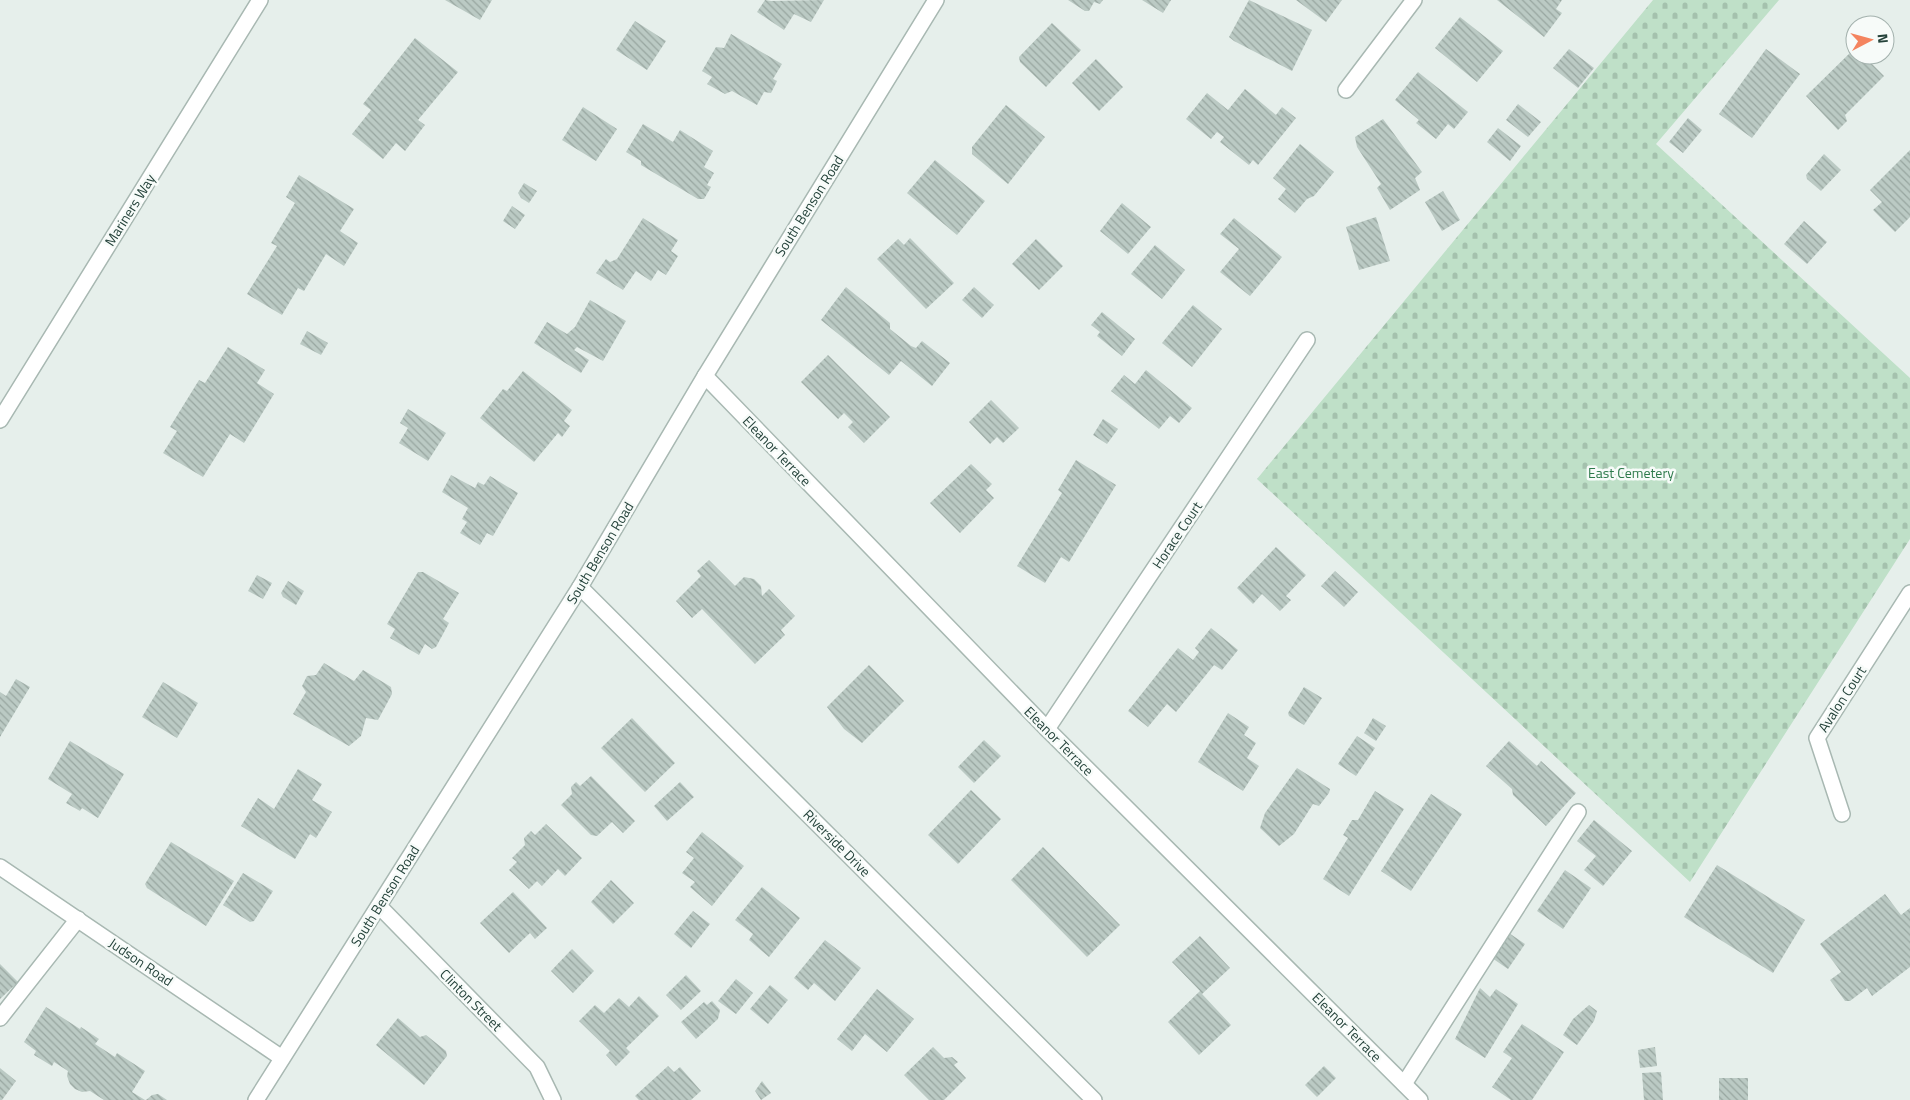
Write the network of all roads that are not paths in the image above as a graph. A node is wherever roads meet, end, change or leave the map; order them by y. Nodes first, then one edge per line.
1 (260, 0) edge
2 (936, 0) edge
3 (1414, 0) edge
4 (1346, 90) dead end
5 (1307, 340) dead end
6 (705, 376) junction
7 (0, 420) edge
8 (580, 587) junction
9 (1910, 593) edge
10 (1047, 729) junction
11 (1578, 812) dead end
12 (1842, 814) dead end
13 (0, 867) edge
14 (378, 906) junction
15 (78, 919) junction
16 (0, 1018) edge
17 (282, 1058) junction
18 (1404, 1084) junction
19 (256, 1100) edge
20 (553, 1100) edge
21 (1094, 1100) edge
22 (1420, 1100) edge

1 - 7 street, Mariners Way
2 - 6 street, South Benson Road
3 - 4 street
5 - 10 street, Horace Court
6 - 8 street, South Benson Road
6 - 10 street, Eleanor Terrace
8 - 14 street, South Benson Road
8 - 21 street, Riverside Drive
9 - 12 street, Avalon Court
10 - 18 street, Eleanor Terrace
11 - 18 street
13 - 15 street, Judson Road
14 - 17 street, South Benson Road
14 - 20 street, Clinton Street
15 - 16 street
15 - 17 street, Judson Road
17 - 19 street, South Benson Road
18 - 22 street, Eleanor Terrace

